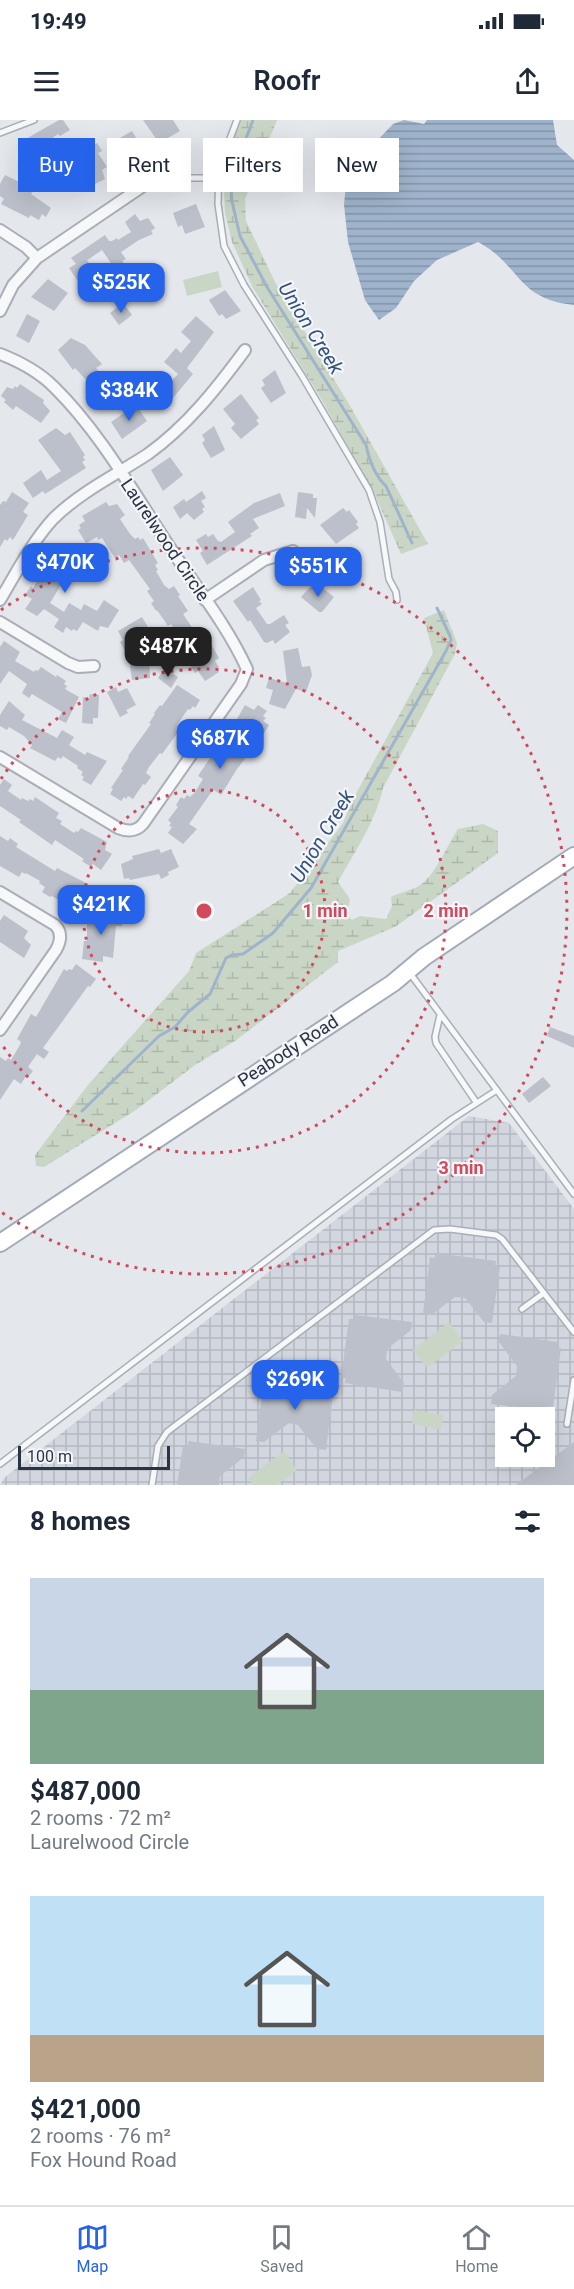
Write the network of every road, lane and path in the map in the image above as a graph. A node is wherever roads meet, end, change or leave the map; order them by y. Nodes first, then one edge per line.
1 (34, 120) edge
2 (237, 120) edge
3 (0, 133) edge
4 (230, 138) edge
5 (134, 192) edge
6 (218, 192) edge
7 (0, 230) edge
8 (37, 258) junction
9 (0, 311) edge
10 (245, 350) dead end
11 (0, 354) edge
12 (120, 472) junction
13 (293, 551) dead end
14 (0, 600) edge
15 (205, 600) junction
16 (398, 600) dead end
17 (0, 622) edge
18 (94, 666) dead end
19 (0, 757) edge
20 (574, 856) edge
21 (0, 892) edge
22 (408, 971) junction
23 (440, 1015) junction
24 (0, 1030) edge
25 (497, 1090) junction
26 (476, 1102) junction
27 (574, 1194) edge
28 (0, 1243) edge
29 (544, 1293) junction
30 (522, 1309) dead end
31 (574, 1332) edge
32 (574, 1380) edge
33 (567, 1424) dead end
34 (0, 1464) edge
35 (152, 1485) edge

1 - 3 lane
2 - 4 lane
5 - 8 street
6 - 16 lane
7 - 8 street
8 - 9 street
10 - 12 street
11 - 12 street, Laurelwood Circle
12 - 14 street
12 - 15 street, Laurelwood Circle
13 - 15 street
15 - 19 street, Laurelwood Circle
17 - 18 street
20 - 22 main road, Peabody Road
21 - 24 street
22 - 23 lane
22 - 28 main road, Peabody Road
23 - 25 lane
23 - 26 lane
25 - 26 lane
25 - 27 lane
26 - 34 lane
29 - 30 lane
29 - 31 lane
29 - 35 lane
32 - 33 lane

